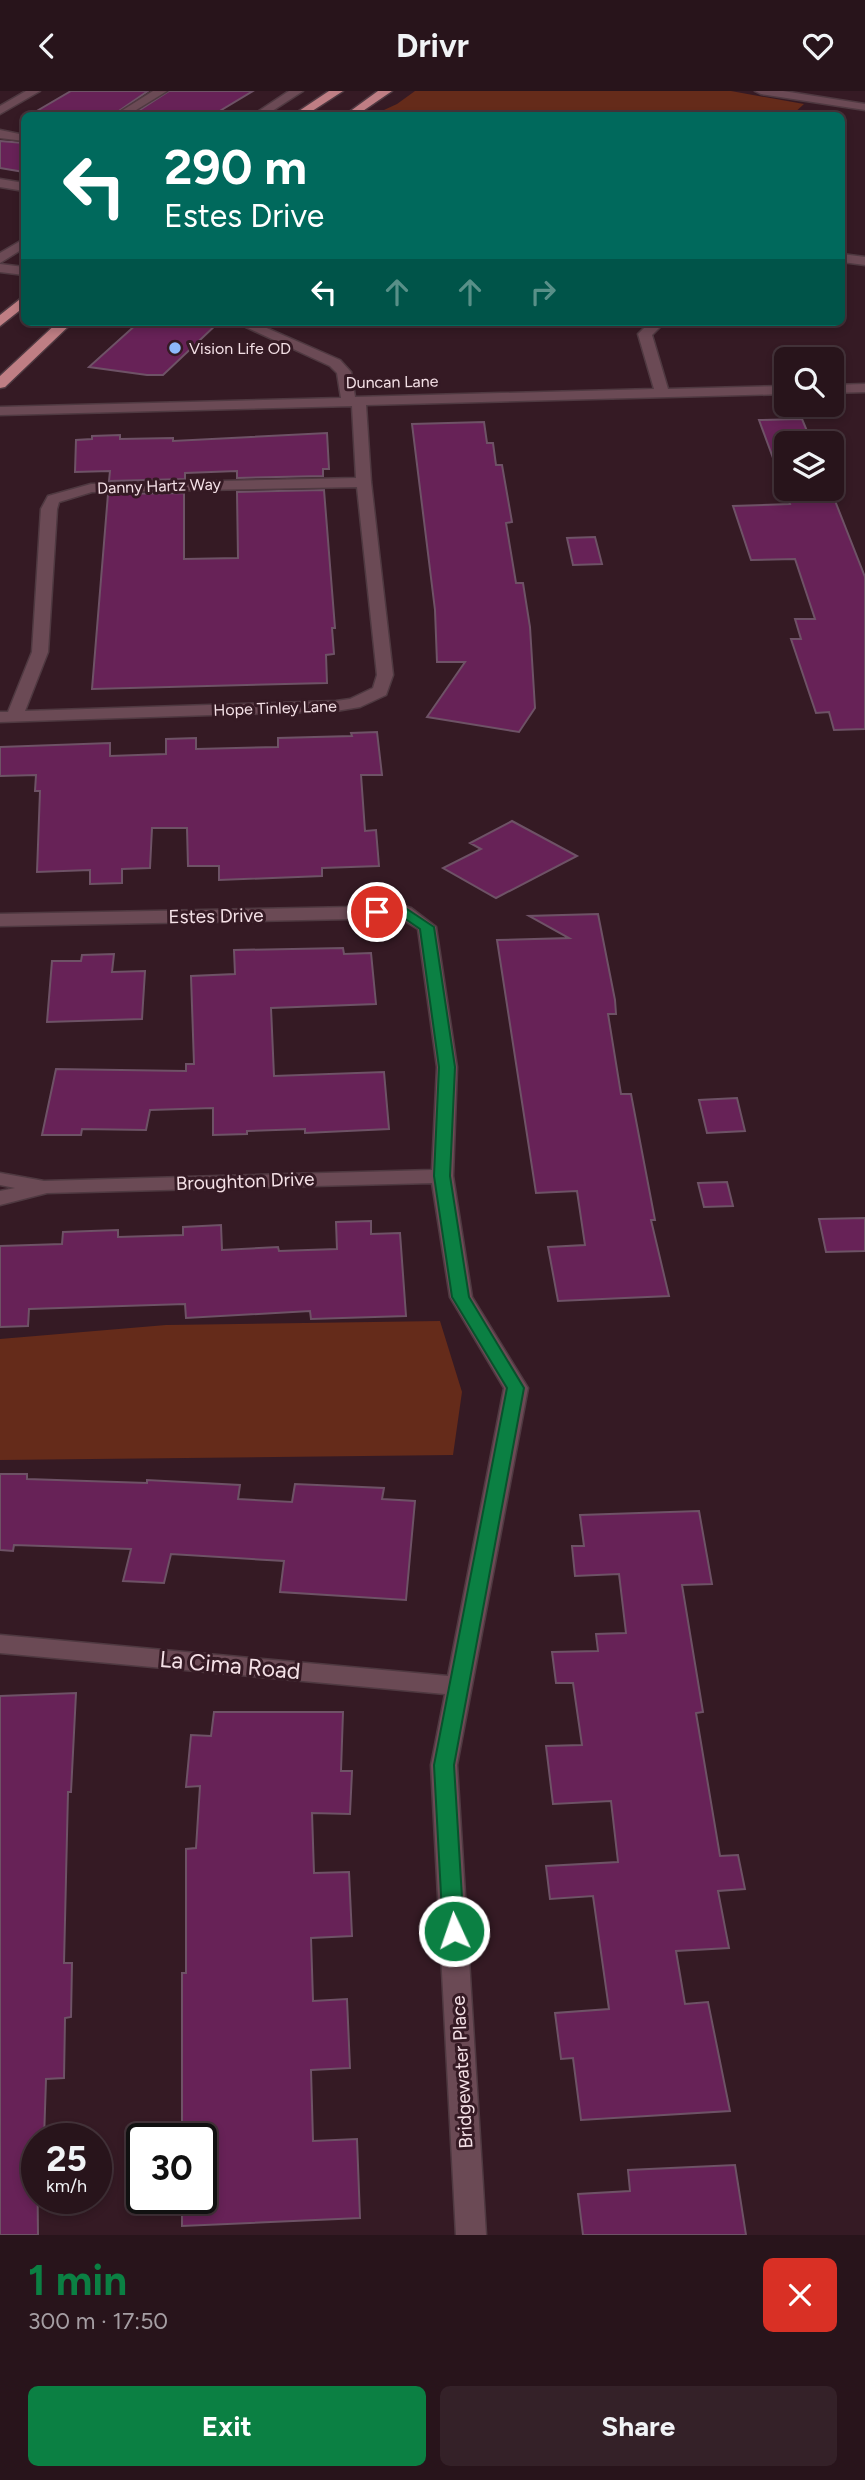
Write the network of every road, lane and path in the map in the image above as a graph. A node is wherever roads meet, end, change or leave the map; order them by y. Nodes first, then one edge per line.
1 (34, 91) edge
2 (161, 91) edge
3 (297, 91) edge
4 (337, 91) edge
5 (386, 91) edge
6 (761, 91) edge
7 (865, 107) edge
8 (0, 111) edge
9 (126, 112) edge
10 (264, 112) edge
11 (304, 112) edge
12 (354, 112) edge
13 (0, 134) edge
14 (21, 138) edge
15 (0, 183) edge
16 (21, 186) edge
17 (21, 245) edge
18 (845, 258) edge
19 (0, 259) edge
20 (865, 261) edge
21 (0, 268) edge
22 (21, 271) edge
23 (21, 303) edge
24 (0, 322) edge
25 (62, 326) edge
26 (251, 326) edge
27 (654, 326) edge
28 (0, 384) edge
29 (865, 388) edge
30 (844, 389) edge
31 (774, 390) edge
32 (662, 393) junction
33 (354, 400) junction
34 (0, 411) edge
35 (364, 482) junction
36 (8, 716) edge
37 (0, 920) edge
38 (427, 927) joint
39 (442, 1176) junction
40 (0, 1179) edge
41 (47, 1187) junction
42 (0, 1198) edge
43 (0, 1644) edge
44 (459, 1686) junction
45 (471, 2235) edge

1 - 8 street
2 - 9 street
3 - 10 street
4 - 11 main road
5 - 12 main road
6 - 7 street
13 - 14 street
15 - 16 street
17 - 19 street
18 - 20 street
21 - 22 street
23 - 24 main road
25 - 28 main road
26 - 33 street, Hope Tinley Lane
27 - 32 street
29 - 30 street
31 - 32 street, Duncan Lane
32 - 33 street, Duncan Lane
33 - 34 street, Duncan Lane
33 - 35 street, Hope Tinley Lane
35 - 36 street, Danny Hartz Way
35 - 36 street, Hope Tinley Lane
37 - 38 street, Estes Drive
38 - 39 street, Bridgewater Place
39 - 41 street, Broughton Drive
39 - 44 street, Bridgewater Place
40 - 41 street, Broughton Drive
41 - 42 street, Broughton Drive
43 - 44 street, La Cima Road
44 - 45 street, Bridgewater Place

